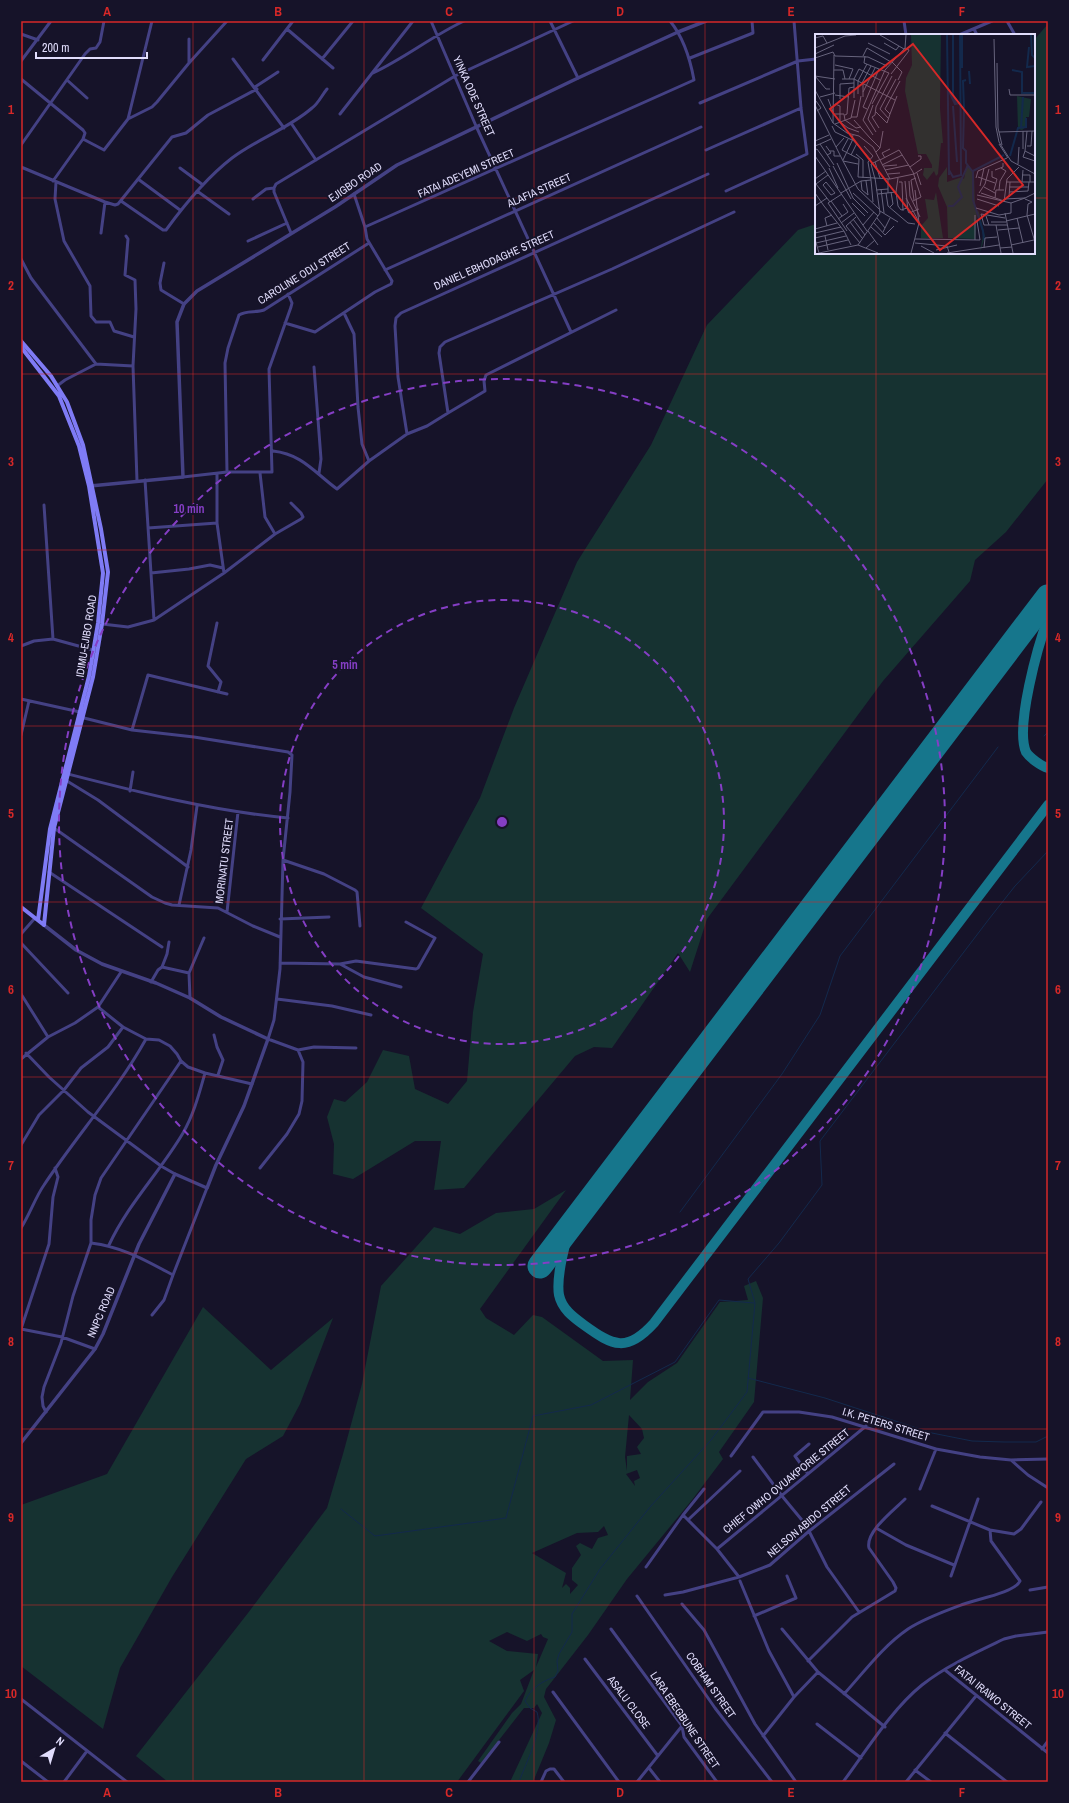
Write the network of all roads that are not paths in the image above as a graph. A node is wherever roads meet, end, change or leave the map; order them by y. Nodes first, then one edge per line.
1 (51, 21) edge
2 (104, 21) edge
3 (152, 21) edge
4 (227, 21) edge
5 (293, 21) edge
6 (353, 21) edge
7 (413, 21) edge
8 (431, 21) edge
9 (464, 21) edge
10 (550, 21) edge
11 (573, 21) edge
12 (670, 21) edge
13 (706, 21) edge
14 (752, 21) edge
15 (794, 21) edge
16 (904, 21) edge
17 (992, 21) edge
18 (1007, 21) edge
19 (287, 29) junction
20 (554, 29) junction
21 (974, 29) junction
22 (678, 32) junction
23 (21, 34) edge
24 (906, 34) edge
25 (962, 34) edge
26 (976, 34) edge
27 (1014, 34) edge
28 (437, 35) junction
29 (189, 39) dead end
30 (38, 40) junction
31 (690, 58) junction
32 (322, 59) junction
33 (815, 59) edge
34 (233, 60) dead end
35 (263, 60) dead end
36 (21, 61) edge
37 (798, 61) junction
38 (189, 63) junction
39 (333, 68) dead end
40 (278, 72) dead end
41 (371, 73) junction
42 (455, 76) junction
43 (578, 78) junction
44 (21, 79) edge
45 (67, 80) junction
46 (256, 88) junction
47 (327, 89) dead end
48 (87, 98) dead end
49 (50, 102) junction
50 (700, 103) dead end
51 (801, 108) junction
52 (340, 114) dead end
53 (128, 119) junction
54 (291, 123) junction
55 (476, 126) junction
56 (284, 128) junction
57 (702, 128) dead end
58 (83, 139) junction
59 (21, 145) edge
60 (706, 150) dead end
61 (316, 160) junction
62 (21, 167) edge
63 (180, 168) dead end
64 (498, 169) junction
65 (708, 174) dead end
66 (138, 179) junction
67 (54, 181) junction
68 (203, 185) junction
69 (274, 188) junction
70 (726, 190) dead end
71 (197, 191) junction
72 (354, 193) junction
73 (253, 199) dead end
74 (121, 201) junction
75 (105, 202) junction
76 (180, 210) junction
77 (516, 210) junction
78 (734, 212) dead end
79 (229, 214) dead end
80 (287, 223) junction
81 (365, 227) junction
82 (101, 233) dead end
83 (291, 233) junction
84 (126, 236) dead end
85 (248, 240) dead end
86 (369, 243) junction
87 (534, 251) junction
88 (21, 259) edge
89 (164, 263) dead end
90 (385, 270) junction
91 (288, 294) junction
92 (554, 294) junction
93 (184, 304) junction
94 (616, 310) dead end
95 (344, 313) junction
96 (286, 323) junction
97 (571, 332) junction
98 (134, 337) junction
99 (21, 341) edge
100 (21, 347) edge
101 (26, 353) junction
102 (21, 356) edge
103 (96, 364) junction
104 (133, 366) junction
105 (314, 367) dead end
106 (57, 386) junction
107 (448, 413) junction
108 (407, 434) junction
109 (273, 451) junction
110 (369, 461) junction
111 (227, 472) junction
112 (260, 473) junction
113 (319, 473) junction
114 (217, 474) junction
115 (182, 477) junction
116 (137, 480) junction
117 (145, 480) junction
118 (91, 486) junction
119 (291, 503) dead end
120 (44, 505) dead end
121 (217, 523) junction
122 (148, 528) junction
123 (275, 534) junction
124 (223, 568) junction
125 (151, 573) junction
126 (224, 573) junction
127 (154, 620) junction
128 (217, 623) dead end
129 (102, 624) junction
130 (53, 639) junction
131 (21, 646) edge
132 (93, 650) junction
133 (218, 692) junction
134 (226, 694) dead end
135 (21, 699) edge
136 (29, 701) junction
137 (80, 712) junction
138 (84, 718) junction
139 (132, 730) junction
140 (21, 734) edge
141 (133, 772) dead end
142 (68, 774) junction
143 (66, 781) junction
144 (130, 791) junction
145 (61, 792) junction
146 (197, 806) junction
147 (238, 812) junction
148 (288, 818) junction
149 (54, 828) junction
150 (51, 837) junction
151 (283, 860) junction
152 (188, 867) junction
153 (49, 872) junction
154 (179, 905) junction
155 (21, 907) edge
156 (227, 912) junction
157 (329, 918) dead end
158 (37, 919) junction
159 (280, 919) junction
160 (406, 922) dead end
161 (44, 925) junction
162 (360, 926) dead end
163 (21, 934) edge
164 (280, 937) junction
165 (204, 938) dead end
166 (169, 942) dead end
167 (21, 943) edge
168 (162, 947) dead end
169 (280, 963) junction
170 (340, 964) junction
171 (162, 967) junction
172 (121, 972) junction
173 (189, 973) junction
174 (151, 982) junction
175 (401, 987) dead end
176 (68, 993) dead end
177 (21, 994) edge
178 (190, 998) junction
179 (276, 999) junction
180 (98, 1007) junction
181 (371, 1015) dead end
182 (123, 1027) junction
183 (214, 1035) dead end
184 (48, 1037) junction
185 (146, 1039) junction
186 (268, 1039) junction
187 (356, 1048) dead end
188 (298, 1050) junction
189 (26, 1053) junction
190 (21, 1059) edge
191 (180, 1061) junction
192 (205, 1073) junction
193 (218, 1074) junction
194 (252, 1084) junction
195 (64, 1090) junction
196 (93, 1116) junction
197 (127, 1141) junction
198 (21, 1145) edge
199 (161, 1166) junction
200 (55, 1168) junction
201 (260, 1168) dead end
202 (175, 1174) junction
203 (207, 1188) junction
204 (21, 1228) edge
205 (90, 1243) junction
206 (109, 1245) junction
207 (134, 1254) junction
208 (173, 1275) junction
209 (152, 1315) dead end
210 (21, 1329) edge
211 (62, 1337) junction
212 (95, 1350) junction
213 (46, 1412) junction
214 (866, 1426) junction
215 (21, 1443) edge
216 (809, 1444) dead end
217 (936, 1449) junction
218 (731, 1456) dead end
219 (753, 1457) dead end
220 (1048, 1459) edge
221 (1011, 1460) junction
222 (894, 1464) dead end
223 (740, 1471) dead end
224 (808, 1474) junction
225 (1048, 1488) edge
226 (704, 1489) dead end
227 (920, 1489) dead end
228 (782, 1496) junction
229 (905, 1499) dead end
230 (978, 1500) dead end
231 (1041, 1502) dead end
232 (932, 1506) dead end
233 (683, 1515) junction
234 (689, 1519) junction
235 (970, 1522) junction
236 (876, 1528) junction
237 (990, 1530) junction
238 (808, 1532) junction
239 (717, 1549) junction
240 (954, 1565) junction
241 (646, 1566) dead end
242 (787, 1576) dead end
243 (951, 1576) dead end
244 (739, 1579) junction
245 (1048, 1587) edge
246 (1030, 1590) dead end
247 (637, 1596) dead end
248 (664, 1596) dead end
249 (682, 1604) dead end
250 (859, 1612) junction
251 (754, 1616) junction
252 (611, 1629) dead end
253 (782, 1629) dead end
254 (1048, 1632) edge
255 (585, 1659) dead end
256 (808, 1661) junction
257 (945, 1670) junction
258 (818, 1672) junction
259 (553, 1692) dead end
260 (844, 1694) junction
261 (976, 1696) junction
262 (794, 1697) junction
263 (21, 1699) edge
264 (817, 1724) dead end
265 (682, 1726) junction
266 (884, 1727) junction
267 (945, 1733) junction
268 (763, 1736) junction
269 (1048, 1741) edge
270 (500, 1742) dead end
271 (1042, 1749) junction
272 (87, 1751) junction
273 (1048, 1753) edge
274 (658, 1756) junction
275 (861, 1758) junction
276 (21, 1761) edge
277 (648, 1768) junction
278 (915, 1770) junction
279 (48, 1782) edge
280 (64, 1782) edge
281 (127, 1782) edge
282 (468, 1782) edge
283 (541, 1782) edge
284 (564, 1782) edge
285 (620, 1782) edge
286 (637, 1782) edge
287 (660, 1782) edge
288 (717, 1782) edge
289 (772, 1782) edge
290 (796, 1782) edge
291 (843, 1782) edge
292 (906, 1782) edge
293 (931, 1782) edge
294 (1007, 1782) edge

1 - 30 street
2 - 45 street
3 - 53 street
4 - 38 street
5 - 19 street
6 - 32 street
7 - 41 street
8 - 28 street, YINKA ODE STREET
9 - 28 street
10 - 20 street
11 - 20 street
12 - 22 street, FATAI ADEYEMI STREET
13 - 22 street, EJIGBO ROAD
14 - 31 street
15 - 37 street
16 - 24 street
17 - 21 street
18 - 27 street
19 - 32 street
19 - 35 street
20 - 42 street
20 - 43 street
21 - 25 street
21 - 26 street
22 - 31 street, FATAI ADEYEMI STREET
22 - 43 street, EJIGBO ROAD
23 - 30 street
28 - 41 street
28 - 42 street, YINKA ODE STREET
29 - 38 street
30 - 36 street
31 - 64 street, FATAI ADEYEMI STREET
32 - 39 street
33 - 37 street
34 - 46 street
37 - 50 street
37 - 51 street
38 - 53 street
40 - 46 street
41 - 52 street
42 - 55 street, YINKA ODE STREET
42 - 61 street
43 - 55 street, EJIGBO ROAD
44 - 49 street
45 - 48 street
45 - 49 street
46 - 56 street
46 - 66 street
47 - 54 street
49 - 58 street
49 - 59 street
51 - 60 street
51 - 70 street
53 - 58 street
54 - 56 street
54 - 61 street
55 - 64 street, YINKA ODE STREET
55 - 72 street, EJIGBO ROAD
56 - 68 street
57 - 77 street, ALAFIA STREET
58 - 67 street
61 - 69 street
62 - 67 street
63 - 68 street
64 - 77 street, YINKA ODE STREET
64 - 81 street, FATAI ADEYEMI STREET
65 - 87 street, DANIEL EBHODAGHE STREET
66 - 74 street
66 - 76 street
67 - 75 street
67 - 98 street
68 - 71 street
69 - 73 street
69 - 80 street
71 - 76 street
71 - 79 street
72 - 81 street
72 - 83 street, EJIGBO ROAD
74 - 75 street
74 - 76 street
75 - 82 street
77 - 87 street, YINKA ODE STREET
77 - 90 street, ALAFIA STREET
78 - 92 street
80 - 83 street
80 - 85 street
81 - 86 street
83 - 93 street, EJIGBO ROAD
84 - 98 street
86 - 90 street
86 - 91 street, CAROLINE ODU STREET
87 - 92 street, YINKA ODE STREET
87 - 108 street, DANIEL EBHODAGHE STREET
88 - 103 street
89 - 93 street
90 - 95 street
91 - 96 street
91 - 111 street, CAROLINE ODU STREET
92 - 97 street, YINKA ODE STREET
92 - 107 street
93 - 115 street, EJIGBO ROAD
94 - 97 street
95 - 96 street
95 - 110 street
96 - 109 street
97 - 107 street
98 - 104 street
99 - 106 main road, IDIMU-EJIBO ROAD
100 - 101 main road, IDIMU-EJIBO ROAD
101 - 102 street
101 - 118 main road, IDIMU-EJIBO ROAD
103 - 104 street
103 - 106 street
104 - 116 street
105 - 113 street
106 - 118 main road, IDIMU-EJIBO ROAD
107 - 108 street
108 - 110 street
109 - 112 street
109 - 113 street
110 - 113 street
111 - 112 street
111 - 114 street
112 - 123 street
114 - 115 street
114 - 121 street
115 - 117 street
116 - 117 street
116 - 118 street
117 - 122 street
118 - 129 main road, IDIMU-EJIBO ROAD
118 - 132 main road, IDIMU-EJIBO ROAD
119 - 123 street
120 - 130 street
121 - 122 street
121 - 124 street
122 - 125 street
123 - 126 street
124 - 125 street
124 - 126 street
125 - 127 street
126 - 127 street
127 - 129 street
128 - 133 street
129 - 138 main road, IDIMU-EJIBO ROAD
130 - 131 street
130 - 132 street
132 - 137 main road, IDIMU-EJIBO ROAD
133 - 134 street
133 - 139 street
135 - 136 street
136 - 137 street
136 - 140 street
137 - 145 main road, IDIMU-EJIBO ROAD
138 - 139 street
138 - 142 main road, IDIMU-EJIBO ROAD
139 - 148 street
141 - 144 street
142 - 143 main road, IDIMU-EJIBO ROAD
142 - 144 street
143 - 145 main road, IDIMU-EJIBO ROAD
143 - 152 street
144 - 146 street
145 - 149 main road, IDIMU-EJIBO ROAD
145 - 150 main road, IDIMU-EJIBO ROAD
146 - 147 street
146 - 152 street
147 - 148 street
147 - 156 street, MORINATU STREET
148 - 151 street
149 - 150 main road, IDIMU-EJIBO ROAD
149 - 154 street
150 - 153 main road, IDIMU-EJIBO ROAD
150 - 158 main road, IDIMU-EJIBO ROAD
151 - 159 street
151 - 162 street
152 - 154 street
153 - 161 main road, IDIMU-EJIBO ROAD
153 - 168 street
154 - 156 street
155 - 158 main road
156 - 164 street
157 - 159 street
158 - 161 main road
158 - 163 street
159 - 164 street
160 - 170 street
161 - 172 street
164 - 169 street
165 - 173 street
166 - 171 street
167 - 176 street
169 - 170 street
169 - 179 street
170 - 175 street
171 - 173 street
171 - 174 street
172 - 174 street
172 - 180 street
173 - 178 street
174 - 178 street
177 - 184 street
178 - 186 street
179 - 181 street
179 - 186 street
180 - 182 street
180 - 184 street
182 - 185 street
182 - 195 street
183 - 193 street
184 - 189 street
185 - 191 street
185 - 196 street
186 - 188 street
186 - 194 street
187 - 188 street
188 - 201 street
189 - 190 street
189 - 195 street
191 - 192 street
191 - 197 street
192 - 193 street
192 - 199 street
193 - 194 street
194 - 203 street
195 - 196 street
195 - 198 street
196 - 197 street
196 - 200 street
197 - 199 street
197 - 205 street
199 - 202 street
199 - 206 street
200 - 204 street
200 - 210 street
202 - 203 street
202 - 207 street, NNPC ROAD
203 - 208 street
205 - 206 street
205 - 211 street
206 - 207 street
207 - 208 street
207 - 212 street, NNPC ROAD
208 - 209 street
210 - 211 street
211 - 212 street
211 - 213 street
212 - 213 street, NNPC ROAD
213 - 215 street, NNPC ROAD
214 - 217 street, I.K. PETERS STREET
214 - 218 street, I.K. PETERS STREET
214 - 224 street, CHIEF OWHO OVUAKPORIE STREET
216 - 224 street
217 - 221 street, I.K. PETERS STREET
217 - 227 street
219 - 228 street
220 - 221 street, I.K. PETERS STREET
221 - 225 street
222 - 238 street, NELSON ABIDO STREET
223 - 234 street
224 - 228 street, CHIEF OWHO OVUAKPORIE STREET
226 - 233 street
228 - 238 street
228 - 239 street, CHIEF OWHO OVUAKPORIE STREET
229 - 236 street
230 - 235 street
231 - 237 street
232 - 235 street
233 - 234 street
233 - 241 street
234 - 239 street
235 - 237 street
235 - 240 street
236 - 240 street
236 - 250 street
237 - 260 street
238 - 244 street, NELSON ABIDO STREET
238 - 250 street
239 - 244 street
240 - 243 street
242 - 251 street
244 - 248 street, NELSON ABIDO STREET
244 - 251 street
245 - 246 street
247 - 289 street, COBHAM STREET
249 - 268 street
250 - 256 street
251 - 262 street
252 - 265 street, LARA EBEGBUNE STREET
253 - 256 street
254 - 257 street
255 - 274 street, ASALU CLOSE
256 - 258 street
257 - 261 street, FATAI IRAWO STREET
257 - 266 street
258 - 260 street
258 - 262 street
259 - 285 street
260 - 266 street
261 - 267 street
261 - 271 street, FATAI IRAWO STREET
262 - 268 street
263 - 272 street
264 - 275 street
265 - 274 street
265 - 288 street, LARA EBEGBUNE STREET
266 - 275 street
267 - 278 street
267 - 294 street
268 - 290 street
269 - 271 street
270 - 282 street
271 - 273 street, FATAI IRAWO STREET
272 - 280 street
272 - 281 street
274 - 277 street
275 - 291 street
276 - 279 street
277 - 286 street
277 - 287 street
278 - 292 street
278 - 293 street
283 - 284 street

